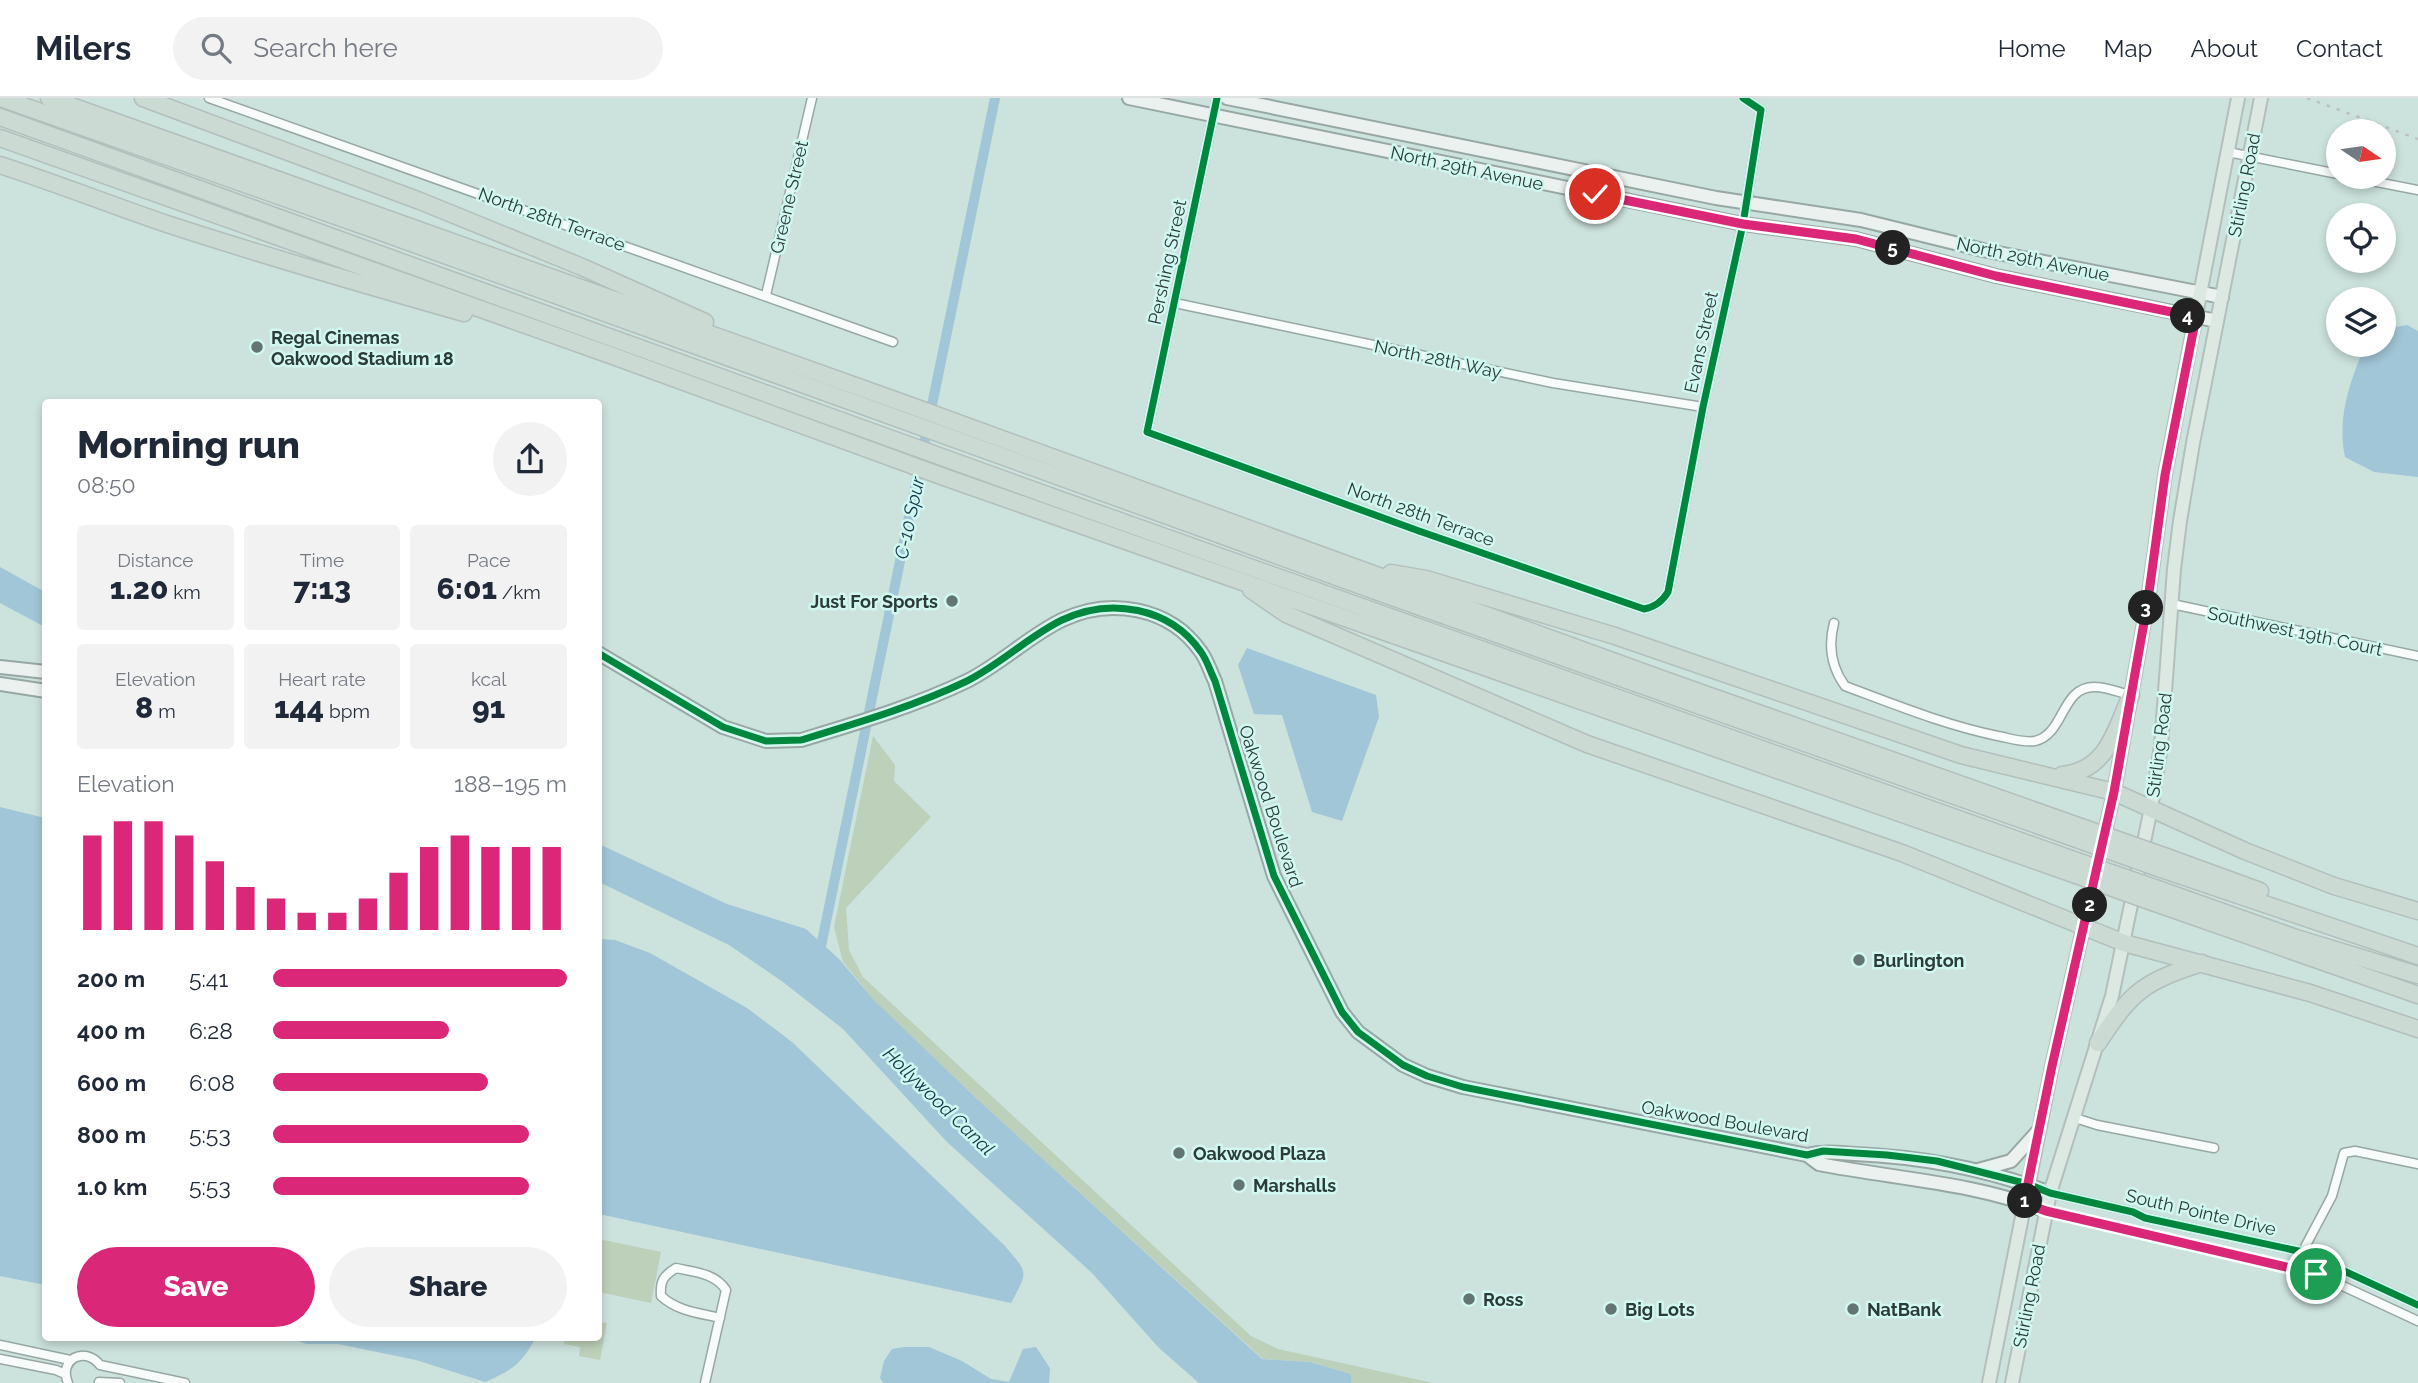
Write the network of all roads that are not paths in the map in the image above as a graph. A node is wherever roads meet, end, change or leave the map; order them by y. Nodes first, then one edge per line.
1 (1, 98) edge
2 (49, 98) edge
3 (143, 98) edge
4 (209, 98) edge
5 (812, 98) edge
6 (1129, 98) edge
7 (1217, 98) edge
8 (1227, 98) edge
9 (1743, 98) edge
10 (2238, 98) edge
11 (2262, 98) edge
12 (1213, 116) junction
13 (0, 117) edge
14 (0, 138) edge
15 (2228, 152) junction
16 (2250, 156) junction
17 (0, 165) edge
18 (2326, 172) edge
19 (2396, 186) edge
20 (2418, 190) edge
21 (1746, 201) junction
22 (1743, 224) junction
23 (2200, 293) junction
24 (766, 295) junction
25 (2222, 298) junction
26 (1175, 303) junction
27 (2196, 317) junction
28 (2217, 321) junction
29 (893, 342) dead end
30 (755, 350) junction
31 (613, 356) junction
32 (1703, 407) junction
33 (953, 430) junction
34 (1147, 432) joint
35 (1351, 565) junction
36 (1234, 579) junction
37 (1670, 580) joint
38 (2172, 604) junction
39 (1834, 624) dead end
40 (602, 655) edge
41 (2418, 656) edge
42 (0, 667) edge
43 (42, 672) edge
44 (0, 684) edge
45 (42, 690) edge
46 (2131, 695) junction
47 (2042, 775) junction
48 (2114, 792) junction
49 (2151, 808) junction
50 (2083, 834) junction
51 (2163, 863) junction
52 (2077, 868) junction
53 (2156, 896) junction
54 (2418, 911) edge
55 (2085, 926) junction
56 (2124, 943) junction
57 (2418, 946) edge
58 (2418, 956) edge
59 (2202, 963) junction
60 (2418, 975) edge
61 (2418, 995) edge
62 (2418, 1029) edge
63 (2098, 1043) junction
64 (2072, 1117) junction
65 (2039, 1130) junction
66 (2214, 1148) dead end
67 (1807, 1155) junction
68 (2418, 1164) edge
69 (1977, 1170) junction
70 (2028, 1184) junction
71 (2050, 1193) junction
72 (2024, 1203) junction
73 (2046, 1211) junction
74 (2303, 1252) junction
75 (2297, 1269) junction
76 (2418, 1305) edge
77 (720, 1318) junction
78 (2418, 1321) edge
79 (0, 1345) edge
80 (0, 1359) edge
81 (70, 1360) junction
82 (100, 1365) junction
83 (65, 1374) junction
84 (99, 1382) edge
85 (68, 1383) edge
86 (120, 1383) edge
87 (185, 1383) edge
88 (705, 1383) edge
89 (1989, 1383) edge
90 (2012, 1383) edge

1 - 33 highway
2 - 30 highway
3 - 30 highway
4 - 24 street, North 28th Terrace
5 - 24 street, Greene Street
6 - 12 street, North 29th Avenue
7 - 12 street, Pershing Street
8 - 21 street, North 29th Avenue
9 - 21 street, Evans Street
10 - 15 main road, Stirling Road
11 - 16 main road, Stirling Road
12 - 22 street, North 29th Avenue
12 - 26 street, Pershing Street
13 - 52 highway
14 - 31 highway
15 - 16 street
15 - 23 main road, Stirling Road
16 - 18 street
16 - 25 main road, Stirling Road
17 - 31 highway
19 - 20 street
21 - 22 street, Evans Street
21 - 23 street, North 29th Avenue
22 - 27 street, North 29th Avenue
22 - 32 street, Evans Street
23 - 25 street, North 29th Avenue
23 - 27 main road, Stirling Road
24 - 29 street, North 28th Terrace
25 - 28 main road, Stirling Road
26 - 32 street, North 28th Way
26 - 34 street, Pershing Street
27 - 28 street, North 29th Avenue
27 - 46 main road, Stirling Road
28 - 38 main road, Stirling Road
30 - 33 highway
31 - 36 highway
32 - 37 street, Evans Street
33 - 35 highway
33 - 50 highway
34 - 37 street, North 28th Terrace
35 - 47 highway
35 - 50 highway
36 - 52 highway
36 - 55 highway
38 - 41 street, Southwest 19th Court
38 - 49 main road, Stirling Road
39 - 46 street
40 - 67 street, Oakwood Boulevard
42 - 43 street
44 - 45 street
46 - 47 highway
46 - 48 main road, Stirling Road
47 - 48 highway
48 - 49 highway
48 - 55 main road, Stirling Road
49 - 54 highway
49 - 56 main road, Stirling Road
50 - 51 highway, bridge
51 - 57 highway
51 - 58 highway
52 - 53 highway, bridge
53 - 60 highway
53 - 61 highway
55 - 56 highway
55 - 65 main road, Stirling Road
56 - 59 highway
56 - 63 main road, Stirling Road
59 - 62 highway
59 - 63 highway
63 - 64 main road, Stirling Road
64 - 66 street
64 - 71 main road, Stirling Road
65 - 69 street
65 - 70 main road, Stirling Road
67 - 69 street, Oakwood Boulevard
67 - 72 street, Oakwood Boulevard
68 - 74 street
69 - 70 street, Oakwood Boulevard
70 - 71 street, Oakwood Boulevard
70 - 72 main road, Stirling Road
71 - 73 main road, Stirling Road
71 - 74 street, South Pointe Drive
72 - 73 street, Oakwood Boulevard
72 - 89 main road, Stirling Road
73 - 75 street, South Pointe Drive
73 - 90 main road, Stirling Road
74 - 75 street
74 - 76 street, South Pointe Drive
75 - 78 street, South Pointe Drive
77 - 77 street
77 - 88 street
79 - 81 street
80 - 83 street
81 - 82 street
81 - 83 street
82 - 84 street
82 - 87 street
83 - 85 street
84 - 86 street

